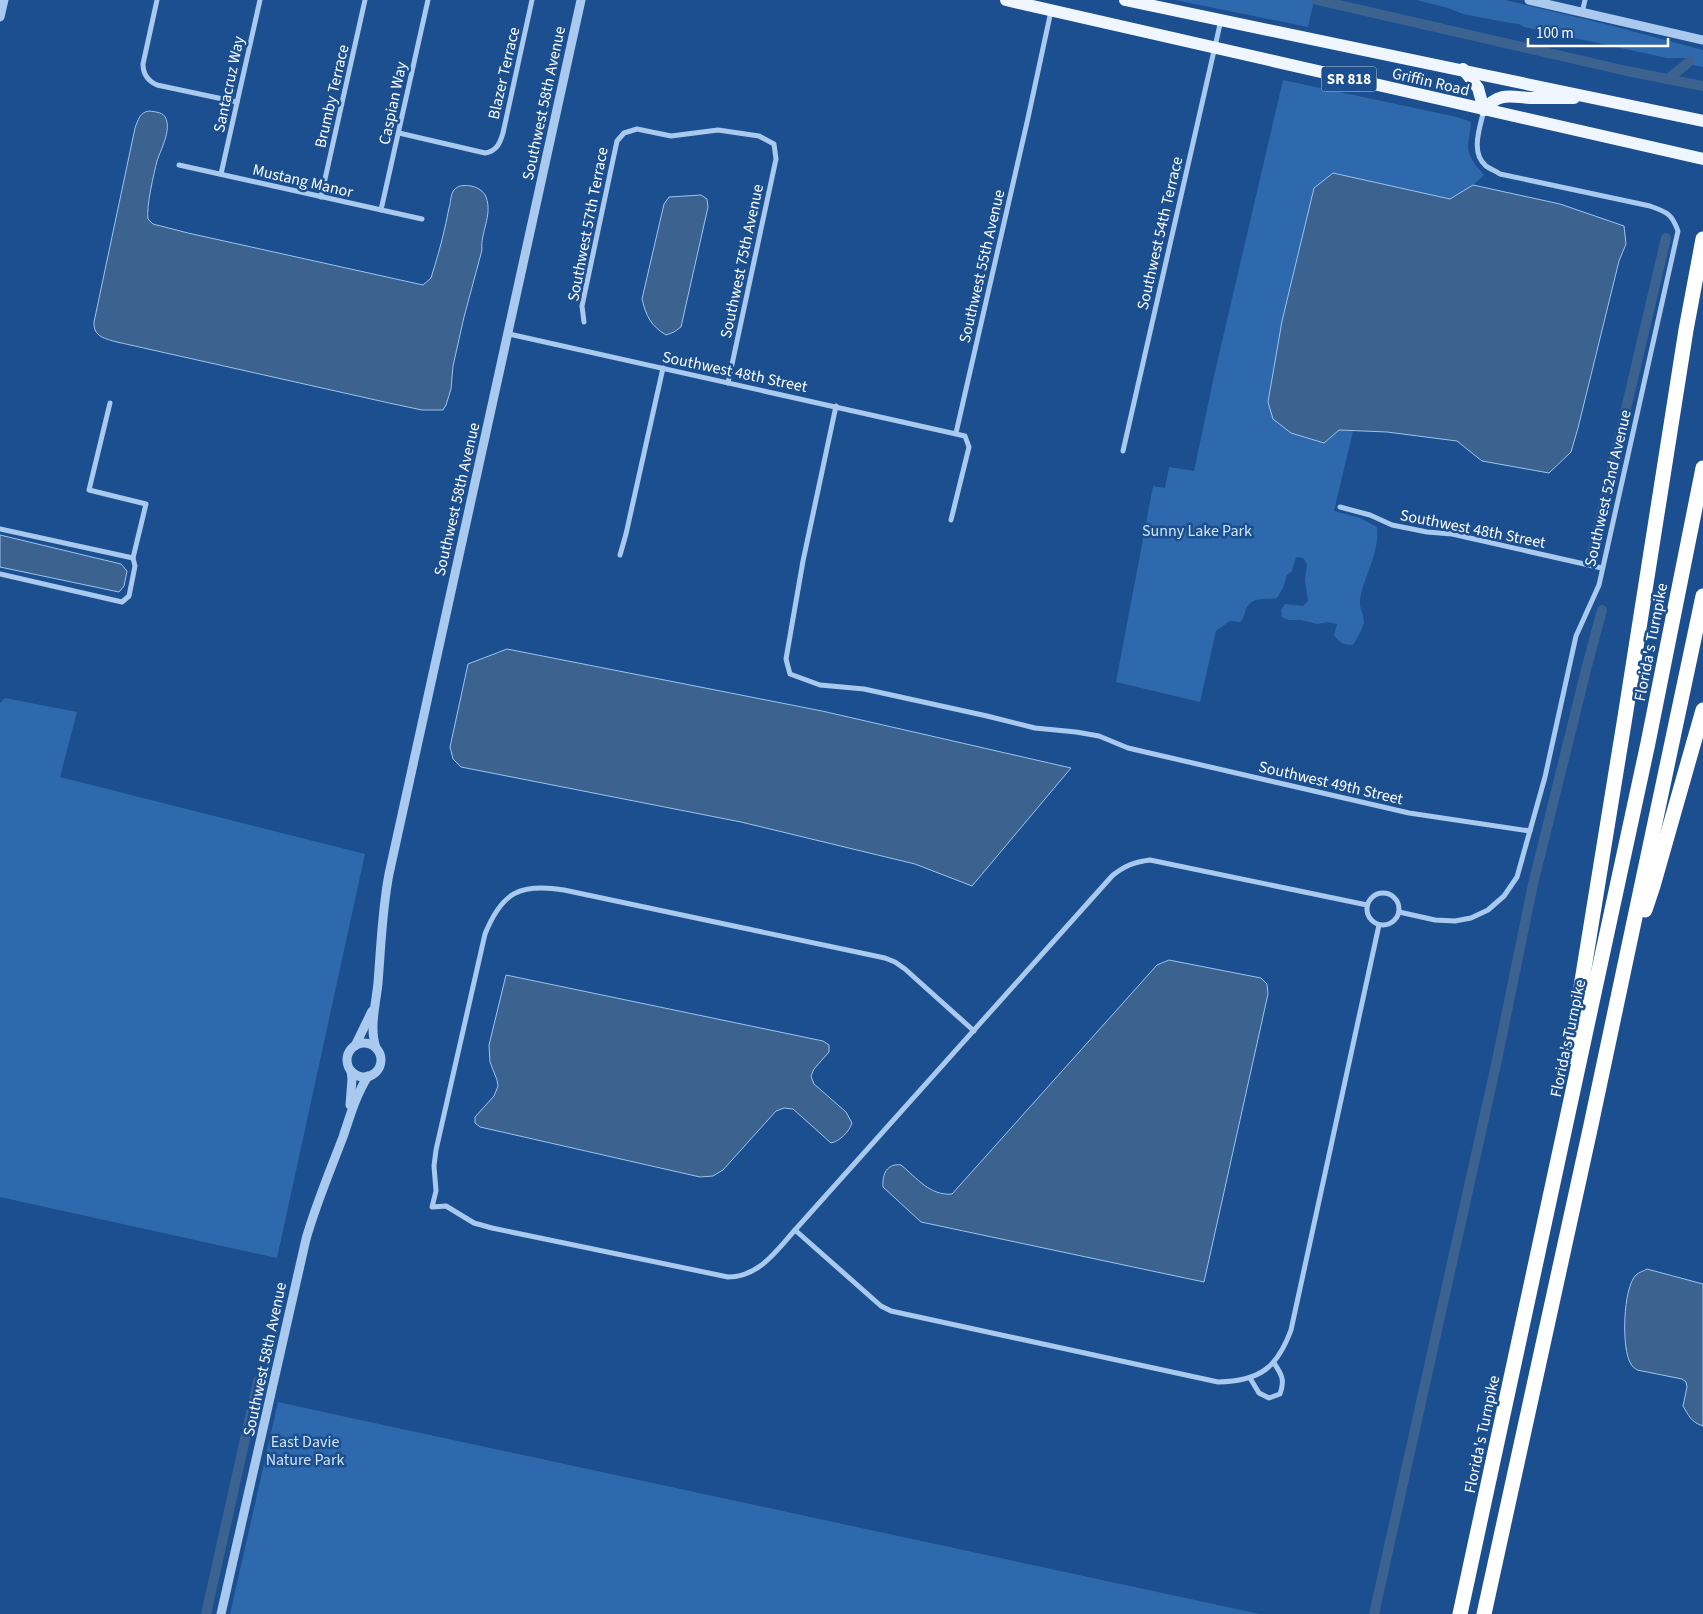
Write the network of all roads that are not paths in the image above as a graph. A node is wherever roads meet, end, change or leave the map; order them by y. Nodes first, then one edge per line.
1 (4, 0) edge
2 (157, 0) edge
3 (260, 0) edge
4 (365, 0) edge
5 (428, 0) edge
6 (532, 0) edge
7 (581, 0) edge
8 (1006, 0) edge
9 (1125, 0) edge
10 (1529, 0) edge
11 (1585, 0) edge
12 (1051, 11) junction
13 (1582, 13) junction
14 (0, 17) edge
15 (1221, 20) junction
16 (1703, 40) edge
17 (1214, 48) junction
18 (1463, 69) junction
19 (1599, 98) junction
20 (237, 102) junction
21 (1484, 110) junction
22 (1703, 121) edge
23 (399, 133) junction
24 (774, 144) joint
25 (1703, 159) edge
26 (179, 165) dead end
27 (221, 174) junction
28 (321, 196) junction
29 (381, 210) junction
30 (422, 219) dead end
31 (1703, 239) edge
32 (584, 322) dead end
33 (509, 334) junction
34 (662, 368) junction
35 (728, 383) junction
36 (110, 403) dead end
37 (836, 406) junction
38 (956, 432) junction
39 (1123, 451) dead end
40 (1703, 468) edge
41 (1340, 507) dead end
42 (951, 520) dead end
43 (0, 528) edge
44 (620, 555) dead end
45 (133, 558) junction
46 (1602, 568) junction
47 (0, 574) edge
48 (1703, 596) edge
49 (1703, 710) edge
50 (1530, 831) junction
51 (1367, 905) junction
52 (1399, 912) junction
53 (1379, 925) junction
54 (1626, 960) junction
55 (374, 1006) junction
56 (974, 1030) junction
57 (355, 1046) junction
58 (376, 1048) junction
59 (351, 1071) junction
60 (368, 1076) junction
61 (1571, 1100) junction
62 (350, 1115) junction
63 (795, 1230) junction
64 (1274, 1363) junction
65 (1250, 1378) junction
66 (221, 1614) edge
67 (1460, 1614) edge
68 (1484, 1614) edge

1 - 14 street
2 - 20 street
3 - 20 street, Santacruz Way
4 - 28 street, Brumby Terrace
5 - 23 street, Caspian Way
6 - 23 street, Blazer Terrace
7 - 33 street, Southwest 58th Avenue
8 - 12 main road, Griffin Road / SR 818
9 - 15 main road, Griffin Road / SR 818
10 - 13 street
11 - 13 street
12 - 17 main road, Griffin Road / SR 818
12 - 38 street, Southwest 55th Avenue
13 - 16 street
15 - 17 street, Southwest 54th Terrace
15 - 18 main road, Griffin Road / SR 818
17 - 21 main road, Griffin Road / SR 818
17 - 39 street, Southwest 54th Terrace
18 - 19 main road, Griffin Road / SR 818
18 - 21 main road
19 - 21 main road
19 - 22 main road, Griffin Road / SR 818
20 - 27 street, Santacruz Way
21 - 25 main road, Griffin Road / SR 818
21 - 46 street, Southwest 52nd Avenue
23 - 29 street, Caspian Way
24 - 32 street, Southwest 57th Terrace
24 - 35 street, Southwest 75th Avenue
26 - 27 street, Mustang Manor
27 - 28 street, Mustang Manor
28 - 29 street, Mustang Manor
29 - 30 street, Mustang Manor
31 - 61 highway
33 - 34 street, Southwest 48th Street
33 - 55 street, Southwest 58th Avenue
34 - 35 street, Southwest 48th Street
34 - 44 street
35 - 37 street, Southwest 48th Street
36 - 45 street
37 - 38 street, Southwest 48th Street
37 - 50 street, Southwest 49th Street
38 - 42 street
40 - 61 highway, Florida's Turnpike
41 - 46 street, Southwest 48th Street
43 - 45 street
45 - 47 street
46 - 50 street, Southwest 52nd Avenue
48 - 54 highway
49 - 54 highway
50 - 52 street, Southwest 52nd Avenue
51 - 52 street
51 - 53 street
51 - 56 street
52 - 53 street
53 - 64 street
54 - 68 highway
55 - 57 street, Southwest 58th Avenue
55 - 58 street, Southwest 58th Avenue
56 - 63 street
56 - 63 street
57 - 58 street
57 - 59 street
58 - 60 street
59 - 60 street
59 - 62 street, Southwest 58th Avenue
60 - 62 street, Southwest 58th Avenue
61 - 67 highway, Florida's Turnpike
62 - 66 street, Southwest 58th Avenue
63 - 65 street
64 - 65 street
64 - 65 street

